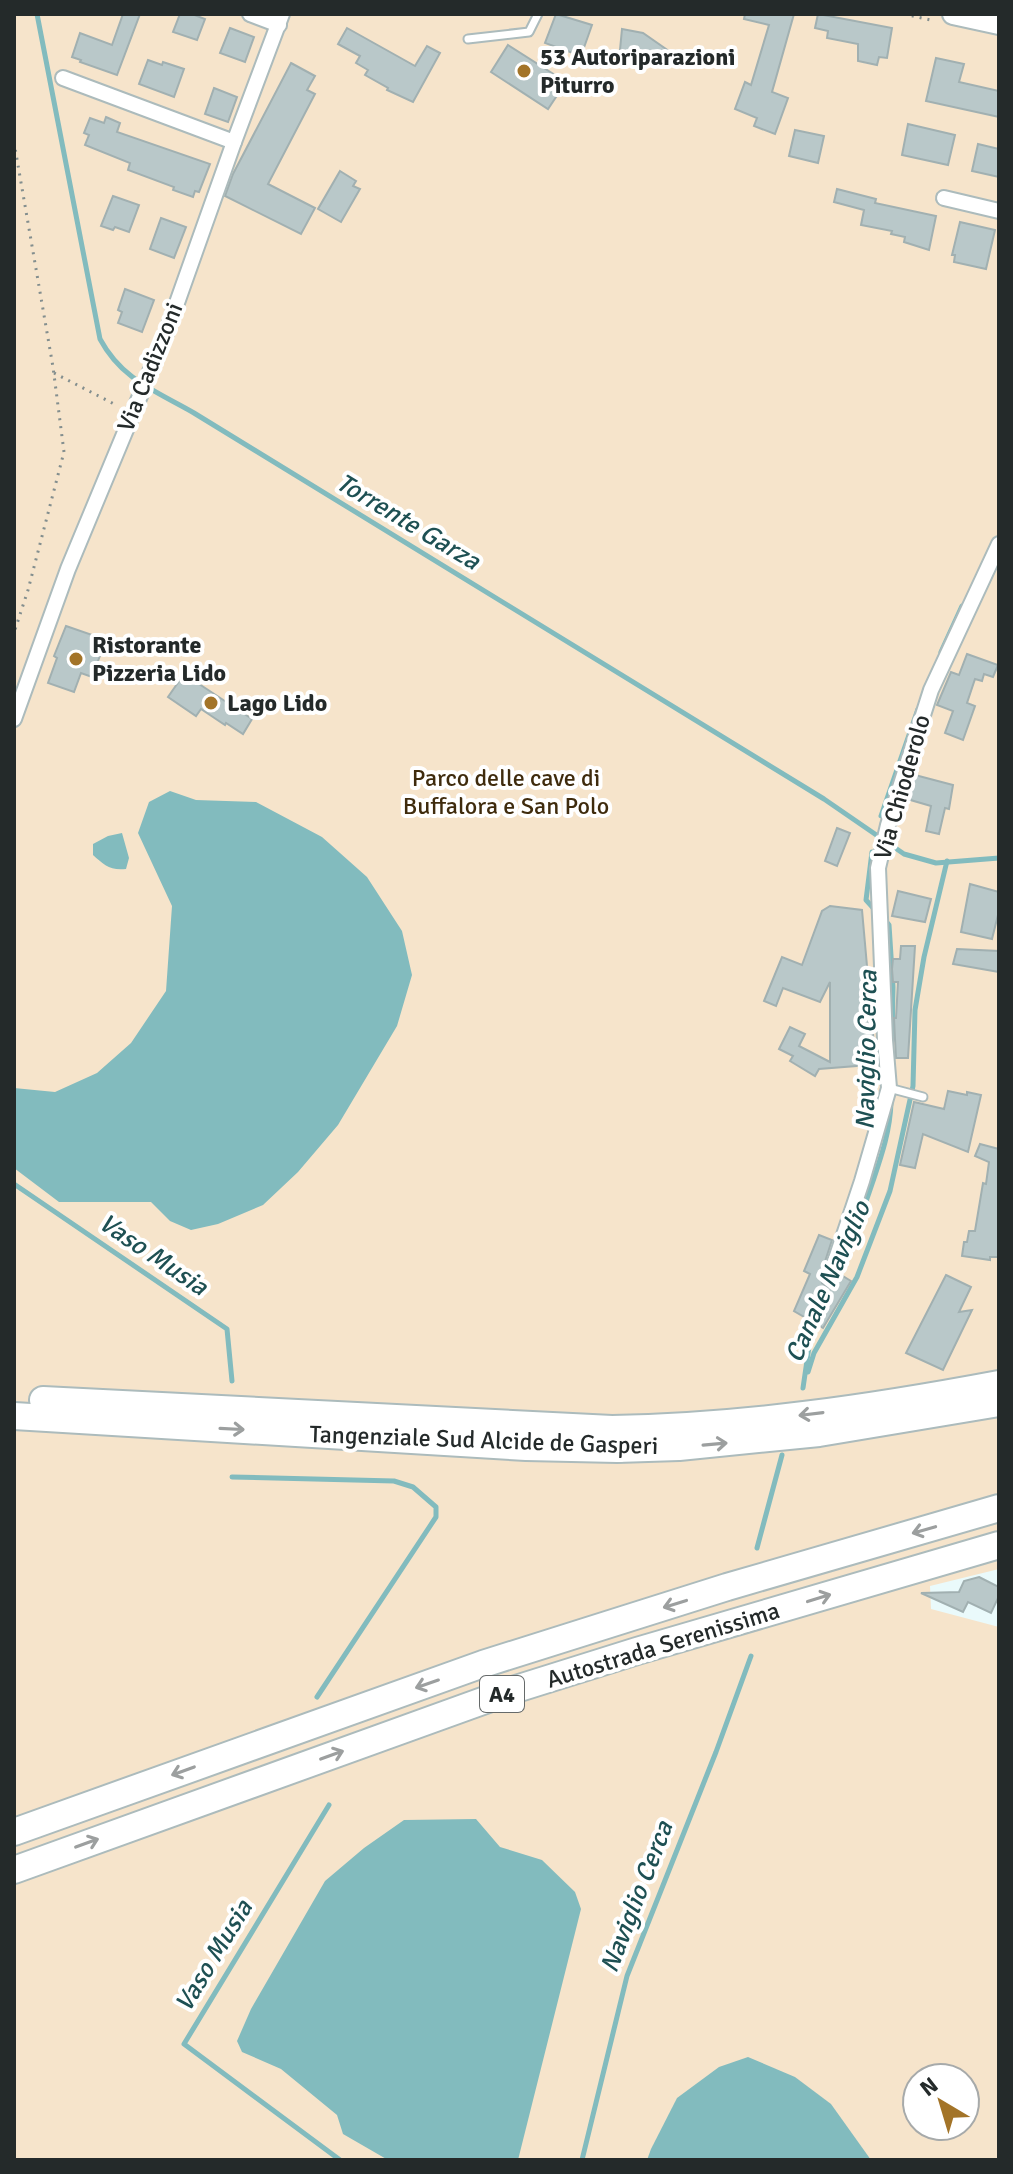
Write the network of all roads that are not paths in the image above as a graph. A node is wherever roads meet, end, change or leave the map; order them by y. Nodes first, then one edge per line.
1 (250, 14) edge
2 (538, 14) edge
3 (963, 15) edge
4 (280, 19) edge
5 (999, 24) edge
6 (468, 39) dead end
7 (63, 78) dead end
8 (234, 142) junction
9 (944, 198) dead end
10 (999, 211) edge
11 (999, 544) edge
12 (14, 719) edge
13 (889, 1088) junction
14 (923, 1097) dead end
15 (830, 1277) dead end
16 (999, 1384) edge
17 (14, 1398) edge
18 (999, 1403) edge
19 (14, 1416) edge
20 (999, 1508) edge
21 (999, 1545) edge
22 (14, 1832) edge
23 (14, 1870) edge

1 - 4 street
2 - 6 lane
3 - 5 main road
4 - 8 street, Via Cadizzoni
7 - 8 street
8 - 12 street, Via Cadizzoni
9 - 10 street
11 - 13 street, Via Chioderolo
13 - 14 lane
13 - 15 street, Via Chioderolo
16 -> 17 highway, Tangenziale Sud Alcide de Gasperi
19 -> 18 highway, Tangenziale Sud Alcide de Gasperi
20 -> 22 highway, Autostrada Serenissima / A4
23 -> 21 highway, Autostrada Serenissima / A4

